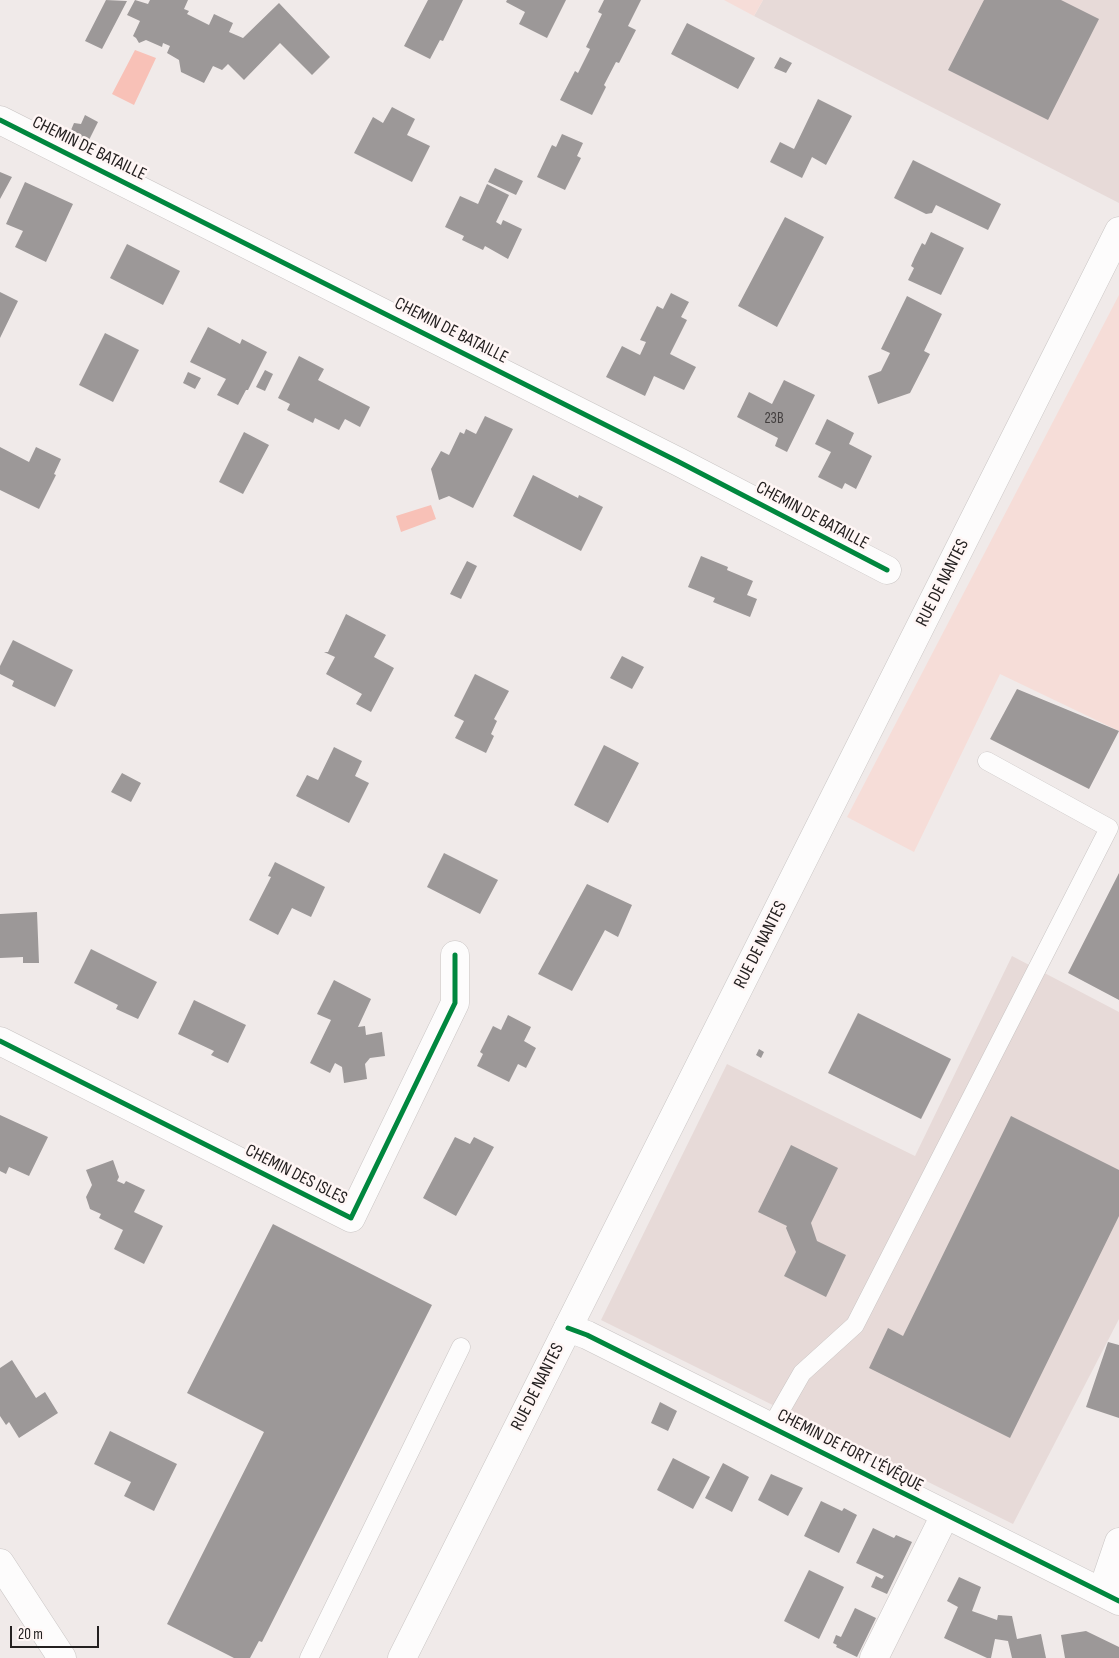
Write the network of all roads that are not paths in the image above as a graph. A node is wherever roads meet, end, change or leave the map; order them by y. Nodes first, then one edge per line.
1 (0, 120) edge
2 (1119, 231) edge
3 (887, 570) dead end
4 (987, 761) dead end
5 (455, 955) dead end
6 (0, 1041) edge
7 (568, 1328) junction
8 (460, 1347) dead end
9 (771, 1427) junction
10 (945, 1515) junction
11 (1119, 1542) edge
12 (0, 1563) edge
13 (1110, 1596) edge
14 (62, 1658) edge
15 (309, 1658) edge
16 (402, 1658) edge
17 (874, 1658) edge

1 - 3 street, CHEMIN DE BATAILLE
2 - 7 street, RUE DE NANTES
4 - 9 lane
5 - 6 street, CHEMIN DES ISLES
7 - 9 street, CHEMIN DE FORT L'ÉVÊQUE
7 - 16 street, RUE DE NANTES
8 - 15 lane
9 - 10 street, CHEMIN DE FORT L'ÉVÊQUE
10 - 13 street, CHEMIN DE FORT L'ÉVÊQUE
10 - 17 street
11 - 13 street
12 - 14 street

